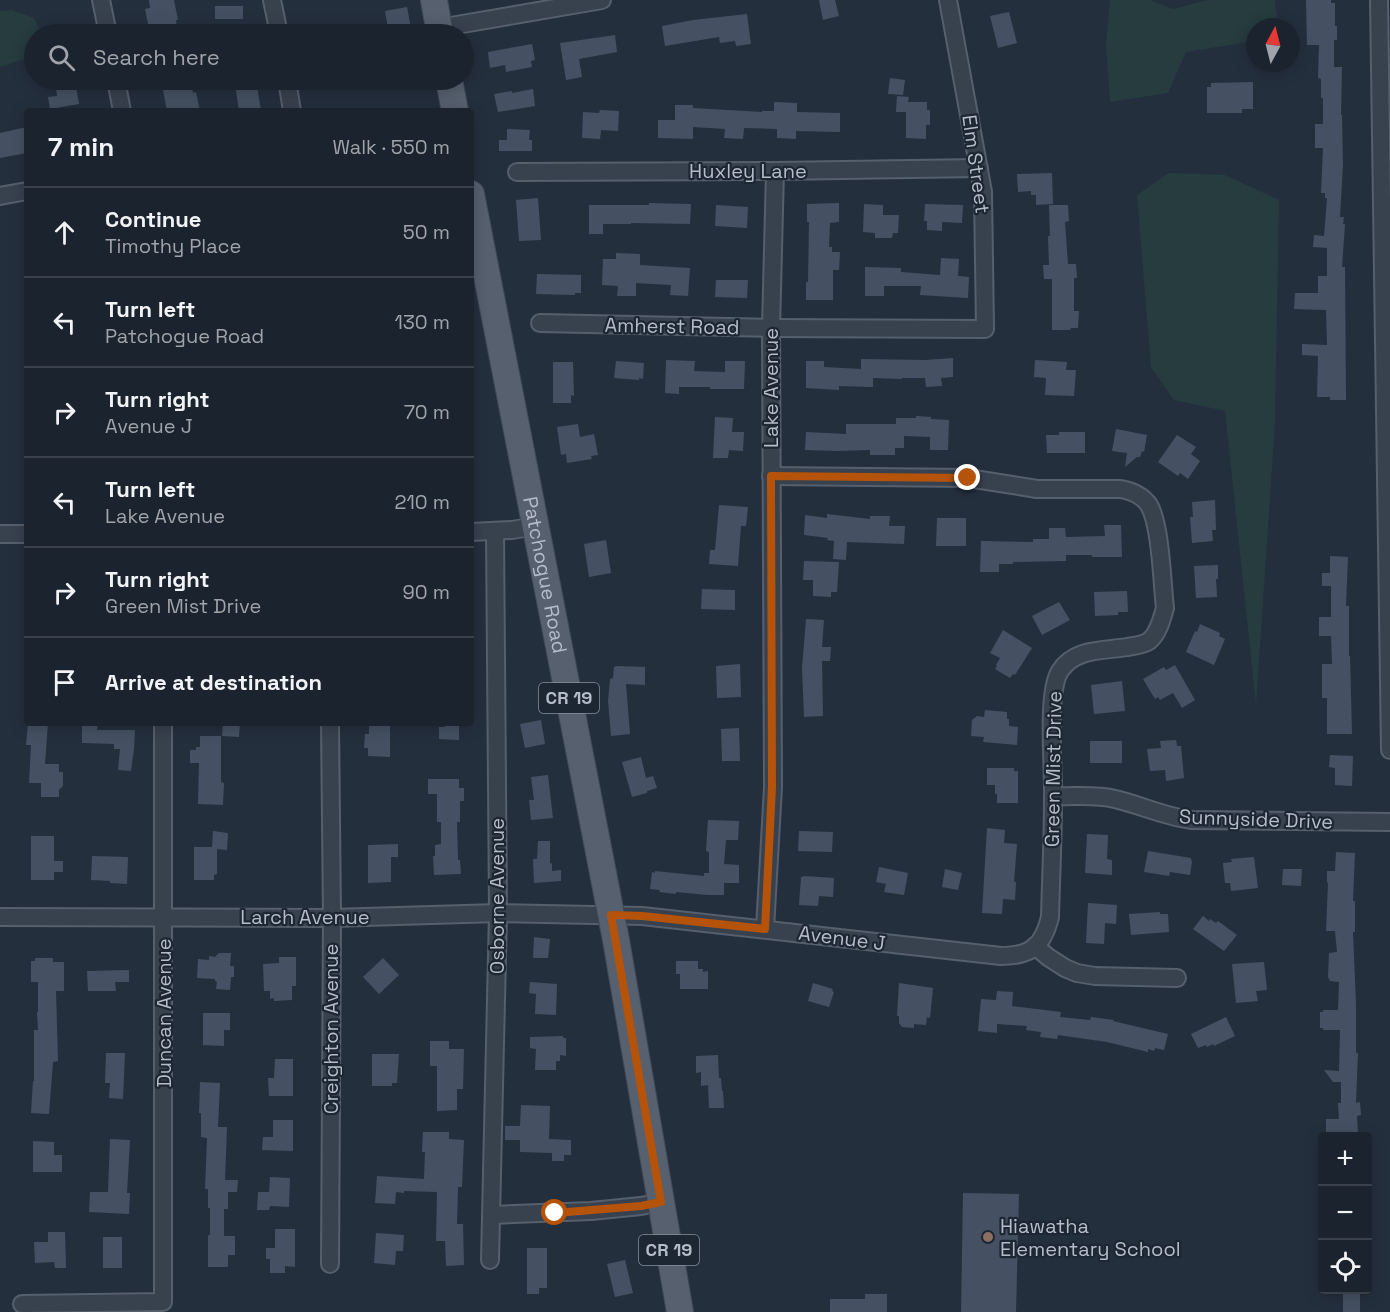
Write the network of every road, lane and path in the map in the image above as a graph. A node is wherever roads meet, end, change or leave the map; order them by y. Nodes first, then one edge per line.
1 (101, 0) edge
2 (272, 0) edge
3 (434, 0) edge
4 (602, 0) edge
5 (948, 0) edge
6 (1379, 0) edge
7 (106, 24) edge
8 (277, 24) edge
9 (439, 24) edge
10 (474, 24) edge
11 (118, 90) edge
12 (289, 90) edge
13 (451, 90) edge
14 (121, 108) edge
15 (292, 108) edge
16 (454, 108) edge
17 (979, 168) junction
18 (775, 171) junction
19 (517, 172) dead end
20 (24, 192) edge
21 (0, 196) edge
22 (474, 209) edge
23 (540, 323) dead end
24 (771, 328) junction
25 (985, 329) joint
26 (771, 476) junction
27 (536, 526) junction
28 (495, 531) junction
29 (474, 532) edge
30 (0, 534) edge
31 (24, 534) edge
32 (1390, 682) edge
33 (163, 726) edge
34 (330, 726) edge
35 (1390, 750) edge
36 (1053, 796) junction
37 (1390, 822) edge
38 (498, 913) junction
39 (611, 915) junction
40 (0, 917) edge
41 (164, 917) junction
42 (332, 918) junction
43 (765, 929) junction
44 (1035, 946) junction
45 (1177, 978) dead end
46 (661, 1202) junction
47 (492, 1215) junction
48 (490, 1260) dead end
49 (330, 1264) dead end
50 (22, 1304) dead end
51 (67, 1308) edge
52 (680, 1312) edge

1 - 7 street
2 - 8 street
3 - 9 main road
4 - 10 street
5 - 17 street, Elm Street
6 - 32 street
11 - 14 street
12 - 15 street
13 - 16 main road
17 - 18 street, Huxley Lane
17 - 25 street, Elm Street
18 - 19 street, Huxley Lane
18 - 24 street, Lake Avenue
20 - 21 street
22 - 27 main road, Patchogue Road / CR 19
23 - 24 street, Amherst Road
24 - 25 street, Amherst Road
24 - 26 street, Lake Avenue
26 - 36 street, Green Mist Drive
26 - 43 street, Lake Avenue
27 - 28 street
27 - 39 main road, Patchogue Road / CR 19
28 - 29 street
28 - 38 street, Osborne Avenue
30 - 31 street
32 - 35 street
33 - 41 street, Duncan Avenue
34 - 42 street, Creighton Avenue
36 - 37 street, Sunnyside Drive
36 - 44 street, Green Mist Drive
38 - 39 street, Larch Avenue
38 - 42 street, Larch Avenue
38 - 47 street, Osborne Avenue
39 - 43 street, Avenue J
39 - 46 main road, Patchogue Road / CR 19
40 - 41 street, Larch Avenue
41 - 42 street, Larch Avenue
41 - 51 street, Duncan Avenue
42 - 49 street, Creighton Avenue
43 - 44 street, Avenue J
44 - 45 street
46 - 47 street
46 - 52 main road, Patchogue Road / CR 19
47 - 48 street, Osborne Avenue
50 - 51 street

